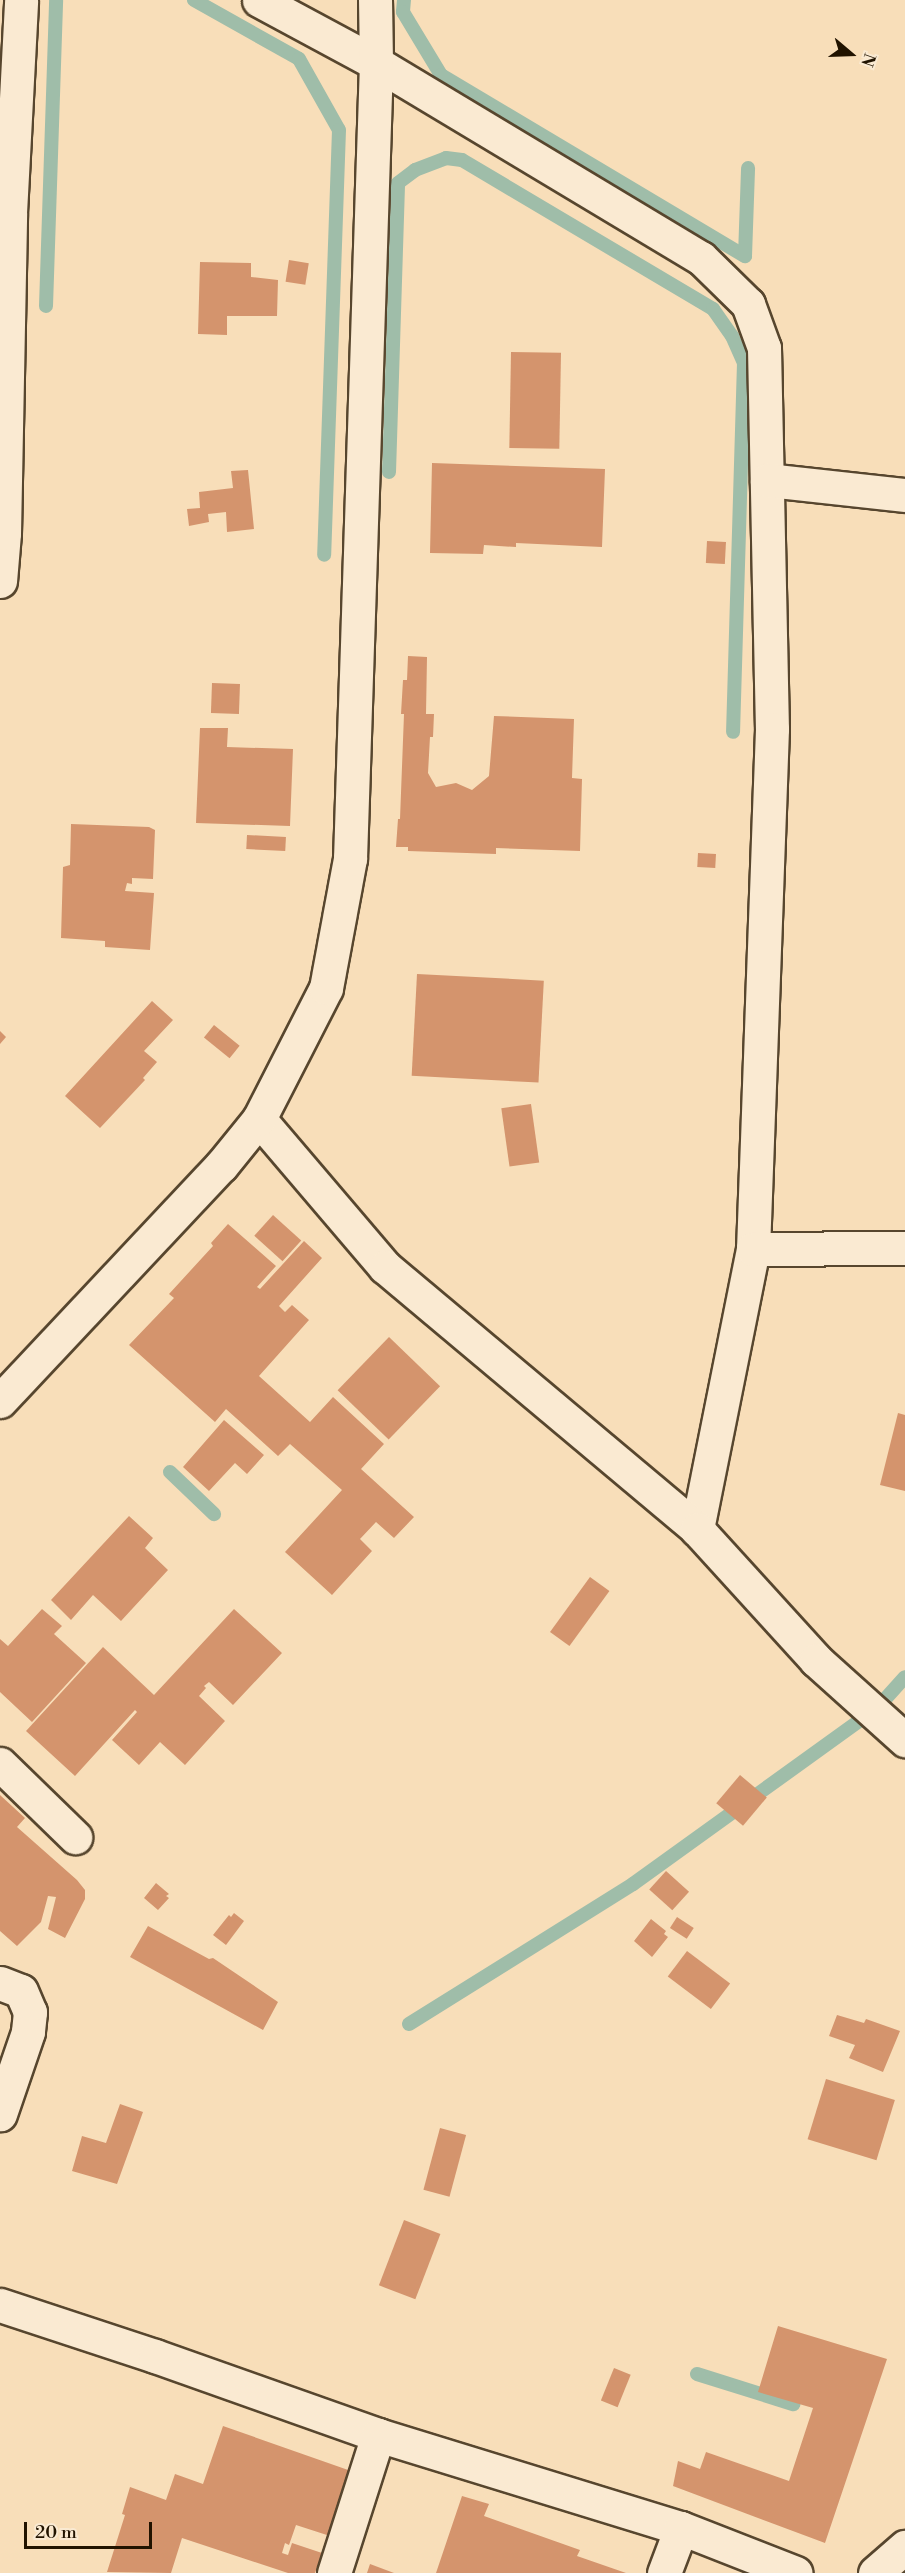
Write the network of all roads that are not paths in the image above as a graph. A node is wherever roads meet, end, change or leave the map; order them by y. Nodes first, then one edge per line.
1 (21, 0) edge
2 (259, 0) edge
3 (375, 0) edge
4 (376, 63) junction
5 (5, 212) edge
6 (767, 480) junction
7 (905, 495) edge
8 (0, 581) edge
9 (259, 1119) junction
10 (905, 1248) edge
11 (753, 1249) junction
12 (0, 1401) edge
13 (698, 1529) junction
14 (905, 1740) edge
15 (0, 1764) edge
16 (75, 1838) dead end
17 (0, 1983) edge
18 (0, 2114) edge
19 (0, 2306) edge
20 (378, 2435) junction
21 (681, 2528) junction
22 (905, 2547) edge
23 (334, 2573) edge
24 (664, 2573) edge
25 (796, 2573) edge
26 (875, 2573) edge

1 - 5 street
2 - 4 street
3 - 4 street
4 - 6 street
4 - 9 street
5 - 8 street
6 - 7 street
6 - 11 street
9 - 12 street
9 - 13 street
10 - 11 street
11 - 13 street
13 - 14 street
15 - 16 street
17 - 18 street
19 - 20 street
20 - 21 street
20 - 23 street
21 - 24 street
21 - 25 street
22 - 26 street

